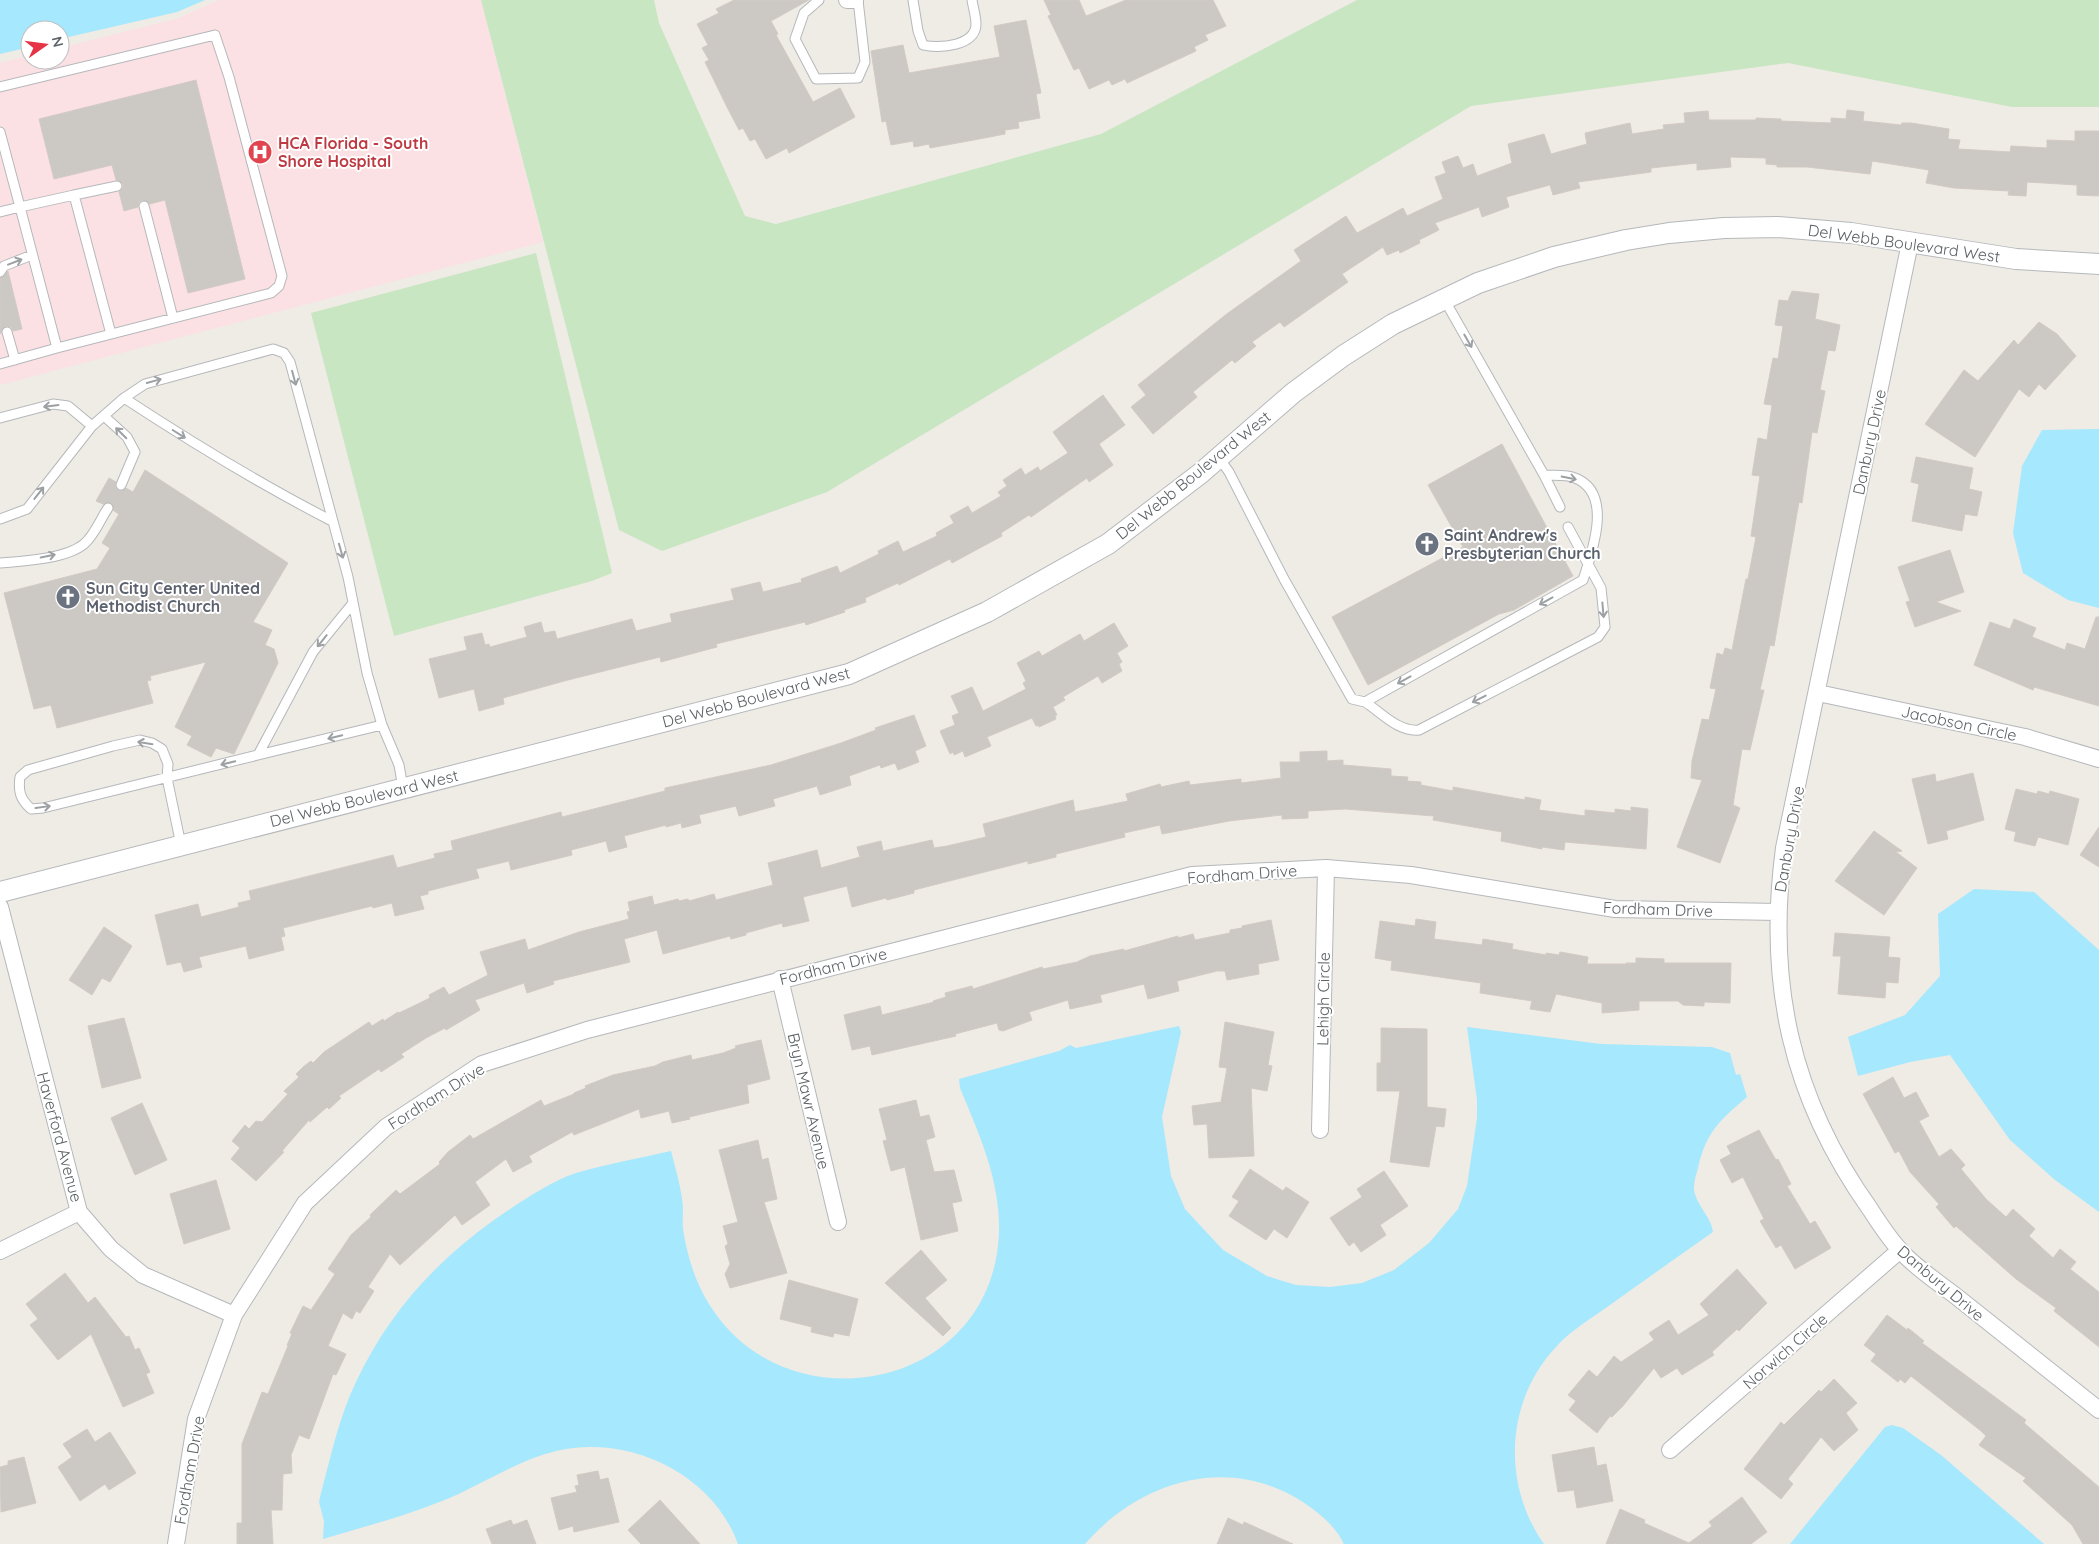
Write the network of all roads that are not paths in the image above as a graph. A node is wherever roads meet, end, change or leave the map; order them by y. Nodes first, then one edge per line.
1 (819, 0) edge
2 (848, 0) edge
3 (856, 0) edge
4 (913, 0) edge
5 (972, 0) edge
6 (0, 87) edge
7 (0, 132) edge
8 (117, 186) dead end
9 (74, 195) junction
10 (144, 206) dead end
11 (20, 207) junction
12 (0, 212) edge
13 (1910, 243) junction
14 (32, 255) junction
15 (2099, 264) edge
16 (0, 272) edge
17 (1444, 298) junction
18 (173, 318) junction
19 (6, 332) dead end
20 (111, 334) junction
21 (57, 348) junction
22 (15, 360) junction
23 (0, 364) edge
24 (124, 398) junction
25 (104, 416) junction
26 (0, 418) edge
27 (92, 426) junction
28 (1219, 458) junction
29 (1544, 475) junction
30 (122, 485) dead end
31 (1560, 507) dead end
32 (108, 508) dead end
33 (0, 519) edge
34 (332, 521) junction
35 (1568, 527) dead end
36 (0, 563) edge
37 (1588, 565) junction
38 (352, 602) junction
39 (1818, 693) junction
40 (1365, 702) junction
41 (382, 725) junction
42 (258, 756) junction
43 (2099, 759) edge
44 (167, 778) junction
45 (403, 788) junction
46 (181, 845) junction
47 (1326, 868) junction
48 (0, 892) edge
49 (0, 907) edge
50 (1778, 912) junction
51 (780, 979) junction
52 (1320, 1130) dead end
53 (79, 1212) junction
54 (838, 1222) dead end
55 (0, 1251) edge
56 (1899, 1251) junction
57 (234, 1315) junction
58 (2099, 1410) edge
59 (1670, 1450) dead end
60 (176, 1544) edge

1 - 3 lane
2 - 3 street
4 - 5 lane
6 - 18 lane
7 - 11 lane
8 - 9 lane
9 - 11 lane
9 - 20 lane
10 - 18 lane
11 - 12 lane
11 - 14 lane
13 - 15 street, Del Webb Boulevard West
13 - 17 street, Del Webb Boulevard West
13 - 39 street, Danbury Drive
16 -> 14 lane
14 - 21 lane
17 - 28 street, Del Webb Boulevard West
17 -> 29 lane
18 - 20 lane
19 - 22 lane
20 - 21 lane
21 - 22 lane
22 - 23 lane
24 - 25 lane
24 -> 34 lane
24 -> 34 lane
25 - 27 lane
30 -> 25 lane
27 -> 26 lane
33 -> 27 lane
28 - 40 lane
28 - 45 street, Del Webb Boulevard West
29 - 31 lane
29 -> 37 lane
36 -> 32 lane
34 -> 38 lane
35 - 37 lane
37 -> 40 lane
37 -> 40 lane
38 - 41 lane
38 -> 42 lane
39 - 43 street, Jacobson Circle
39 - 50 street, Danbury Drive
41 -> 42 lane
41 - 45 lane
42 -> 44 lane
44 -> 44 lane
44 - 46 lane
45 - 46 street, Del Webb Boulevard West
46 - 48 street, Del Webb Boulevard West
47 - 50 street, Fordham Drive
47 - 51 street, Fordham Drive
47 - 52 street, Lehigh Circle
49 - 53 street, Haverford Avenue
50 - 56 street, Danbury Drive
51 - 54 street, Bryn Mawr Avenue
51 - 57 street, Fordham Drive
53 - 55 street
53 - 57 street, Haverford Avenue
56 - 58 street, Danbury Drive
56 - 59 street, Norwich Circle
57 - 60 street, Fordham Drive

